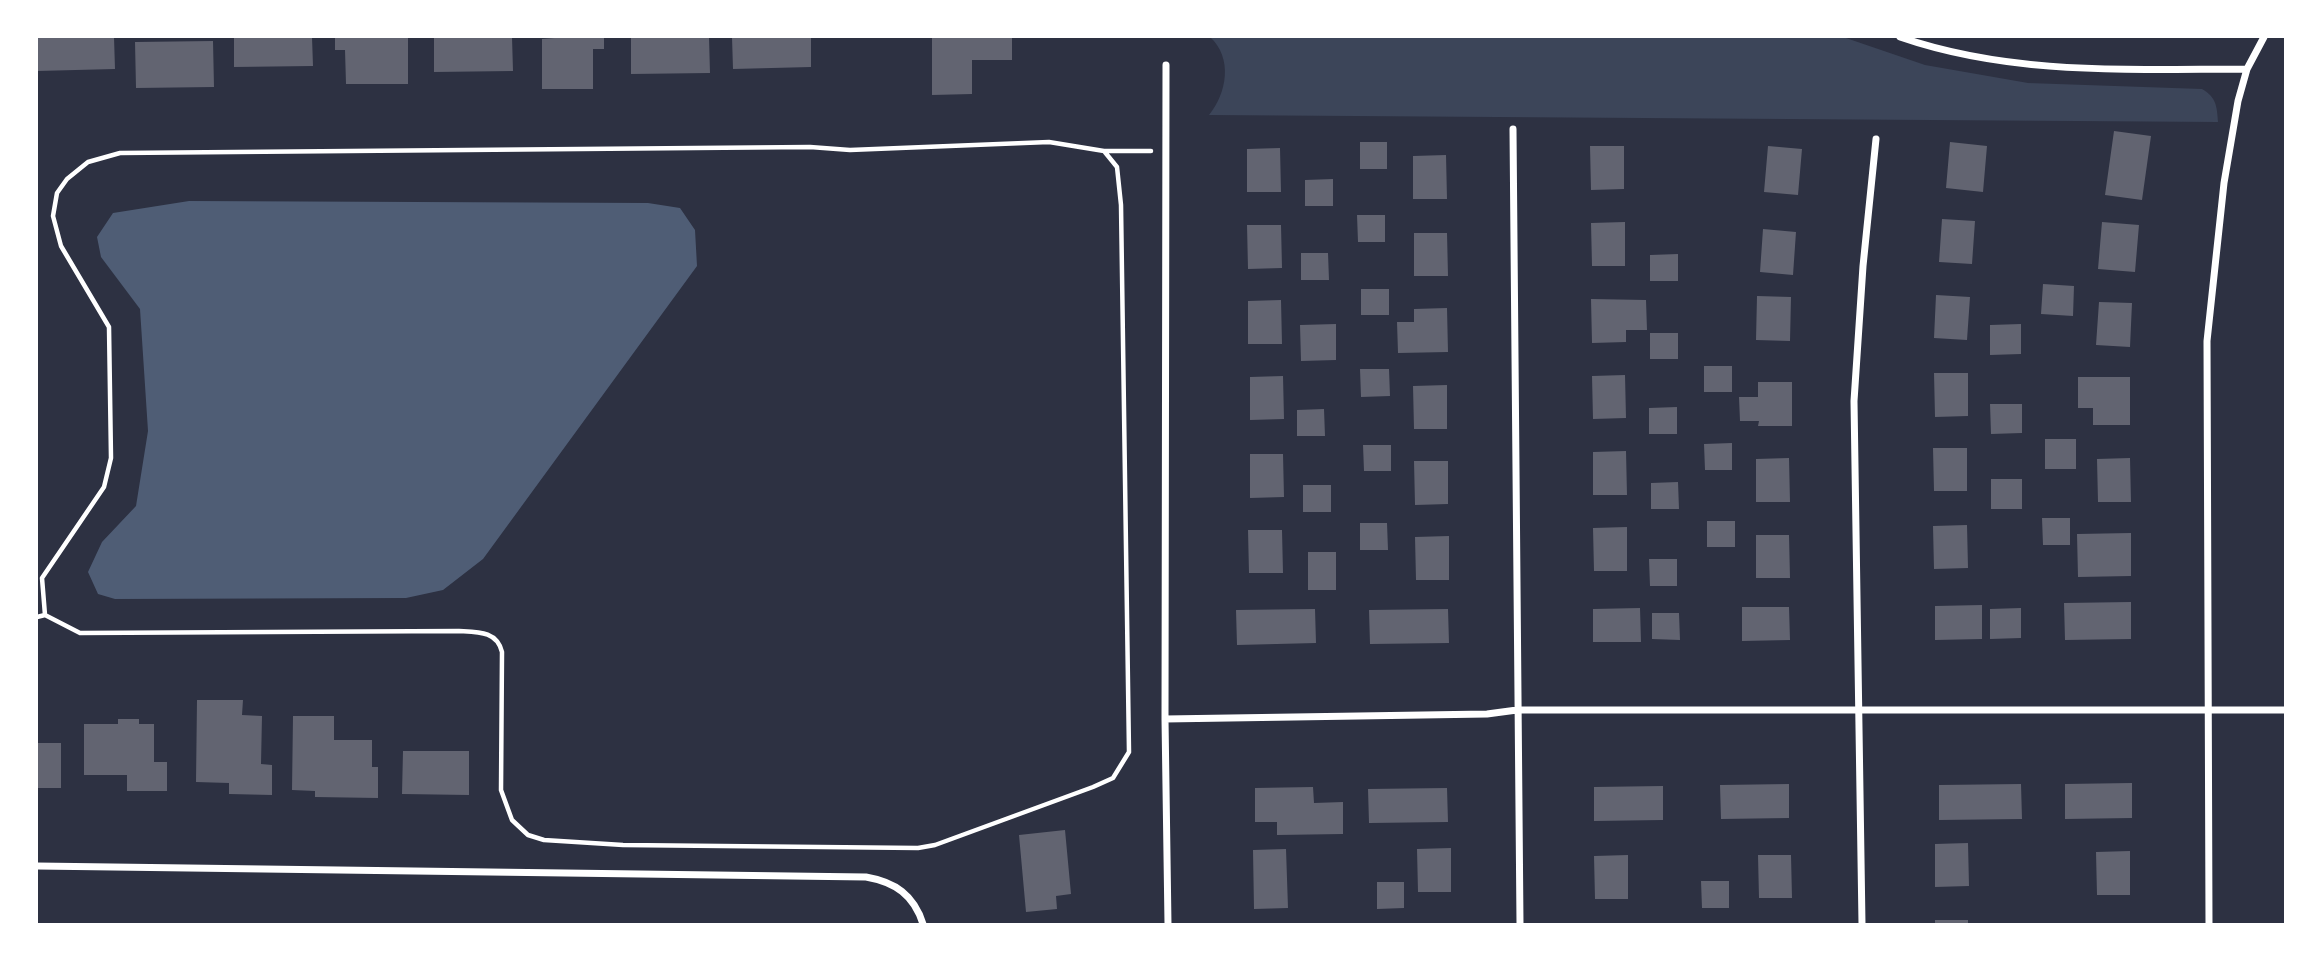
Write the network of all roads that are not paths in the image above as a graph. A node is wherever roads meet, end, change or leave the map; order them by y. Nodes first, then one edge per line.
1 (1900, 37) edge
2 (2264, 37) edge
3 (1166, 65) dead end
4 (2248, 68) junction
5 (1513, 129) dead end
6 (1876, 139) dead end
7 (1517, 710) junction
8 (2285, 710) edge
9 (1861, 711) junction
10 (2209, 711) junction
11 (1165, 719) junction
12 (37, 866) edge
13 (923, 924) edge
14 (1168, 924) edge
15 (1520, 924) edge
16 (1863, 924) edge
17 (2209, 924) edge

1 - 4 street
2 - 4 street
3 - 11 street
4 - 10 street
5 - 7 street
6 - 9 street
7 - 9 street
7 - 11 street
7 - 15 street
8 - 10 street
9 - 10 street
9 - 16 street
10 - 17 street
11 - 14 street
12 - 13 street

